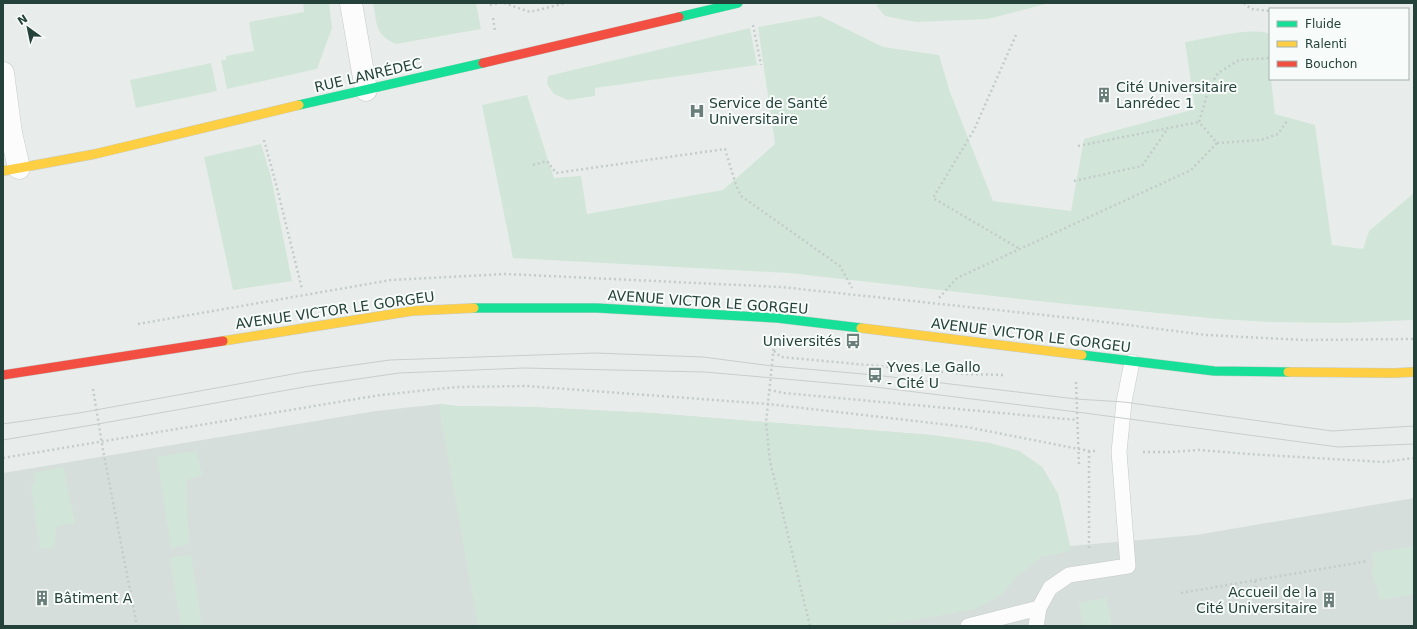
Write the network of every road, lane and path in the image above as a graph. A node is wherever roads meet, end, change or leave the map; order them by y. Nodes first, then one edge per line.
1 (351, 3) edge
2 (500, 3) edge
3 (504, 3) edge
4 (566, 3) edge
5 (738, 3) edge
6 (1244, 3) edge
7 (490, 5) dead end
8 (1269, 11) edge
9 (493, 18) dead end
10 (752, 23) dead end
11 (495, 30) dead end
12 (1016, 35) dead end
13 (1269, 58) edge
14 (761, 65) dead end
15 (3, 73) edge
16 (366, 90) junction
17 (1287, 121) dead end
18 (1199, 122) junction
19 (1168, 128) junction
20 (263, 139) dead end
21 (1216, 143) junction
22 (1078, 146) dead end
23 (533, 165) dead end
24 (11, 170) edge
25 (1074, 181) dead end
26 (1020, 249) junction
27 (852, 288) dead end
28 (302, 289) dead end
29 (939, 298) dead end
30 (774, 351) dead end
31 (773, 357) dead end
32 (1132, 362) junction
33 (1414, 372) edge
34 (3, 375) edge
35 (1004, 375) dead end
36 (92, 382) dead end
37 (1076, 383) dead end
38 (769, 390) junction
39 (768, 404) junction
40 (1077, 420) junction
41 (103, 441) junction
42 (1078, 448) junction
43 (1089, 451) junction
44 (1119, 452) junction
45 (3, 458) edge
46 (1414, 458) edge
47 (1079, 466) dead end
48 (1368, 561) dead end
49 (1089, 572) junction
50 (1255, 581) junction
51 (1256, 589) dead end
52 (1181, 593) dead end
53 (1039, 608) junction
54 (137, 626) edge
55 (810, 626) edge
56 (968, 626) edge
57 (1036, 626) edge

1 - 16 street
2 - 7 path
3 - 4 path
5 - 16 main road, RUE LANRÉDEC
6 - 8 path
9 - 11 path
10 - 14 path
12 - 26 path
13 - 18 path
15 - 24 street
16 - 24 main road, RUE LANRÉDEC
17 - 21 path
18 - 19 path
18 - 21 path
19 - 22 path
19 - 25 path
20 - 28 path
21 - 26 path
23 - 27 path
26 - 29 path
30 - 35 path
31 - 38 path
32 - 33 main road, AVENUE VICTOR LE GORGEU
32 - 34 main road, AVENUE VICTOR LE GORGEU
32 - 44 lane
36 - 41 path
37 - 40 path
38 - 39 path
38 - 40 path
39 - 41 path
39 - 42 path
39 - 55 path
40 - 42 path
41 - 45 path
41 - 54 path
42 - 43 path
42 - 47 path
43 - 44 path
43 - 49 path
44 - 46 path
44 - 49 lane
48 - 50 path
49 - 53 lane
50 - 51 path
50 - 52 path
53 - 56 lane
53 - 57 lane

